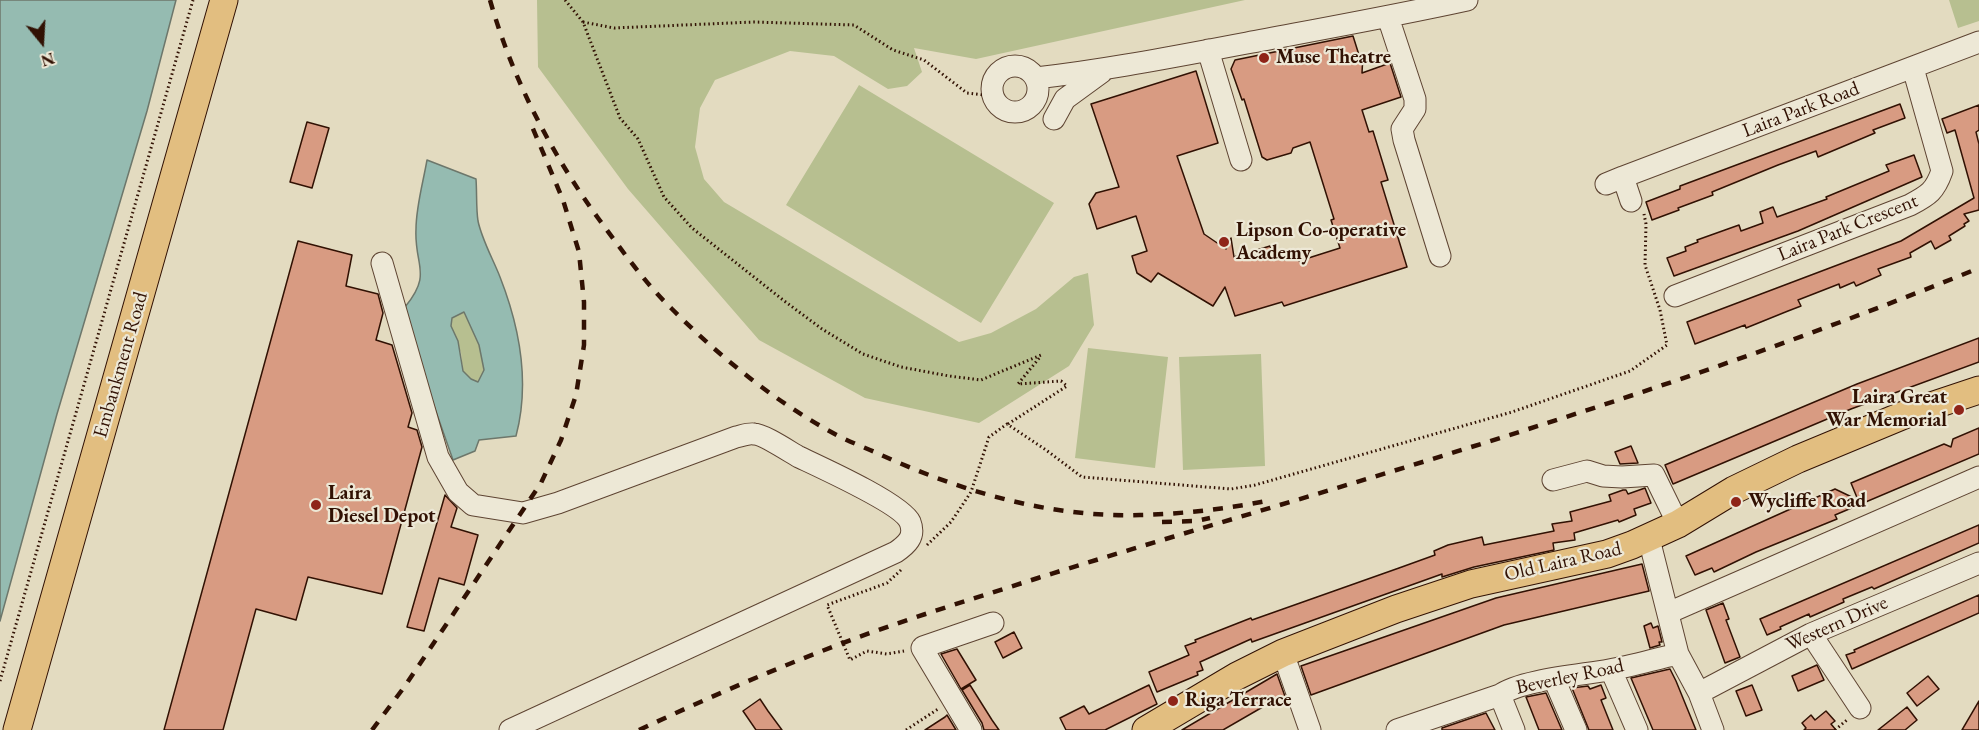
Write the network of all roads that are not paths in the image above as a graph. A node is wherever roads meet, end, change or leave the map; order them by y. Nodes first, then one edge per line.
1 (207, 0) edge
2 (224, 0) edge
3 (1467, 0) edge
4 (1388, 17) junction
5 (1979, 42) edge
6 (1208, 50) junction
7 (1108, 68) junction
8 (1913, 68) junction
9 (1036, 78) junction
10 (1054, 119) dead end
11 (1242, 160) dead end
12 (1631, 201) road end
13 (1440, 256) dead end
14 (381, 263) dead end
15 (1675, 296) dead end
16 (1979, 390) edge
17 (1979, 477) edge
18 (1553, 480) dead end
19 (1678, 524) junction
20 (1649, 538) junction
21 (1979, 563) edge
22 (1668, 613) junction
23 (993, 623) dead end
24 (1811, 634) junction
25 (1283, 653) junction
26 (1678, 654) junction
27 (1611, 670) junction
28 (1554, 678) junction
29 (1699, 693) junction
30 (1500, 695) junction
31 (1860, 708) dead end
32 (1443, 723) edge
33 (1, 730) edge
34 (17, 730) edge
35 (510, 730) edge
36 (971, 730) edge
37 (1146, 730) edge
38 (1310, 730) edge
39 (1396, 730) edge
40 (1515, 730) edge
41 (1576, 730) edge
42 (1637, 730) edge
43 (1713, 730) edge

1 - 33 main road, Embankment Road
2 - 34 main road, Embankment Road
3 - 4 street
4 - 6 street
4 - 13 street
5 - 8 street, Laira Park Road
6 - 7 street
6 - 11 street
7 - 9 street
7 - 10 street
8 - 12 street, Laira Park Road
8 - 15 street, Laira Park Crescent
9 - 9 street
14 - 35 street
16 - 19 main road, Old Laira Road
17 - 22 street
18 - 19 street
19 - 20 main road, Old Laira Road
20 - 22 street
20 - 25 main road, Old Laira Road
21 - 24 street, Western Drive
22 - 26 street
23 - 36 street
24 - 29 street, Western Drive
24 - 31 street
25 - 37 main road, Old Laira Road
25 - 38 street
26 - 27 street, Beverley Road
26 - 29 street
27 - 28 street, Beverley Road
27 - 42 street
28 - 30 street, Beverley Road
28 - 41 street
29 - 43 street
30 - 32 street, Beverley Road
30 - 40 street
32 - 39 street, Beverley Road

